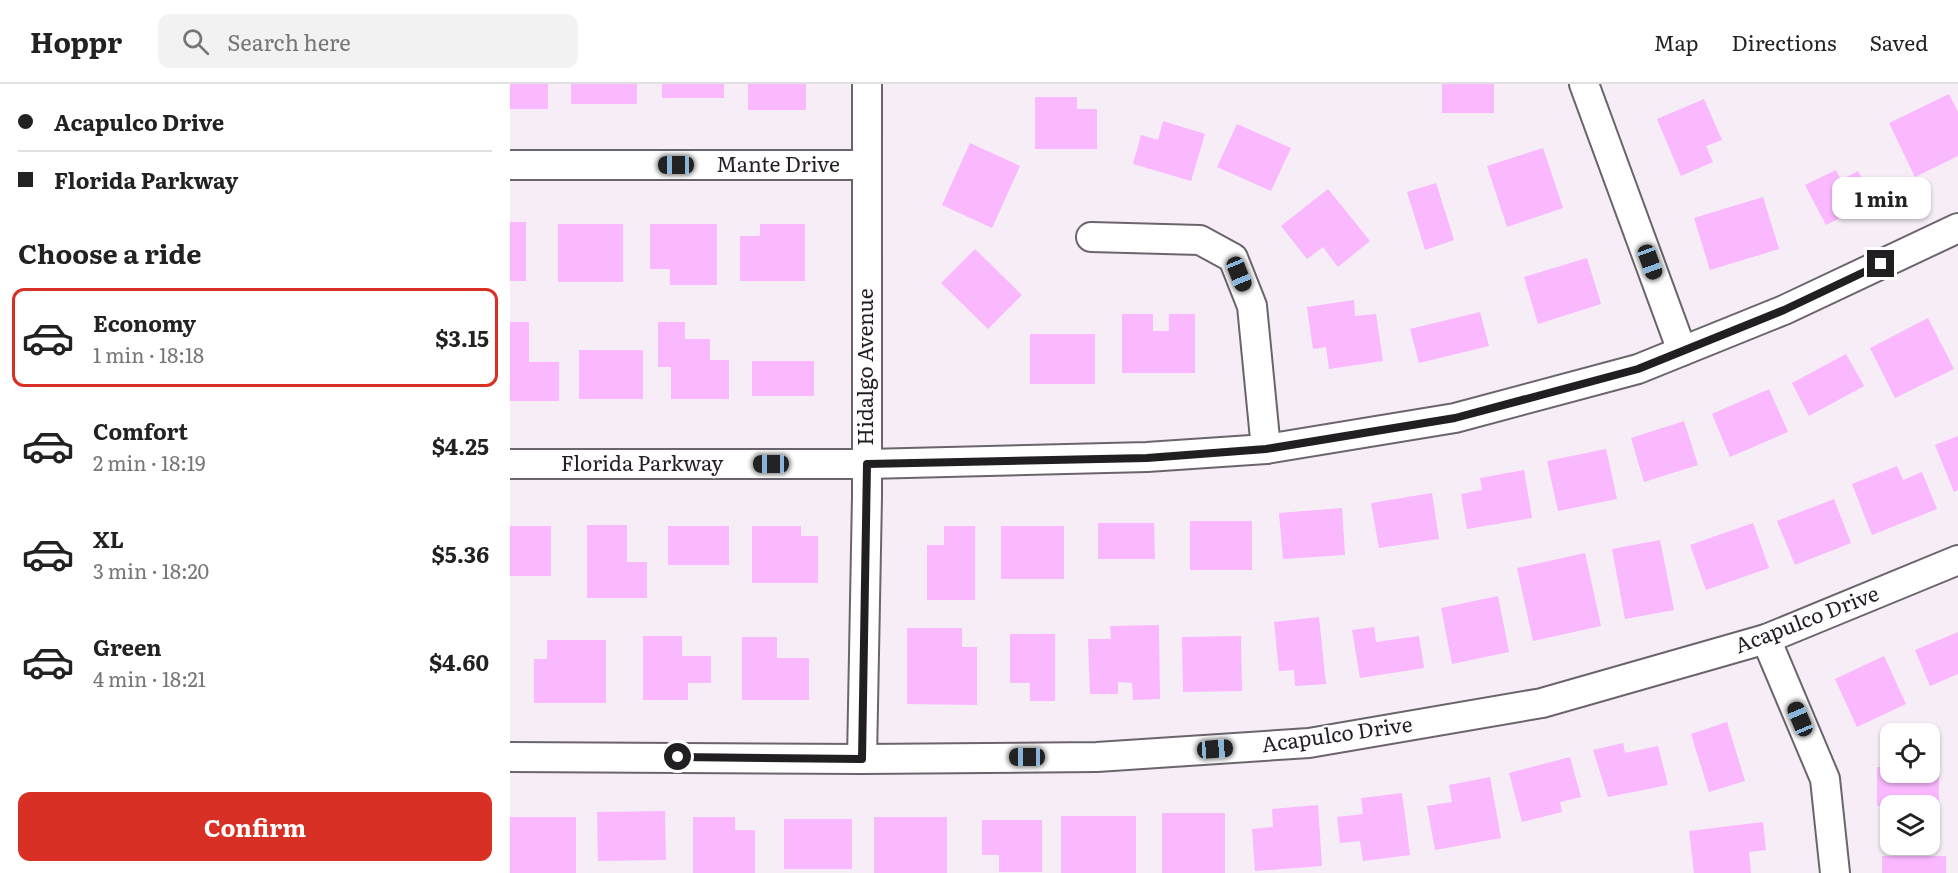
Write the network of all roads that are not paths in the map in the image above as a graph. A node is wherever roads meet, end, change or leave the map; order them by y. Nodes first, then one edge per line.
1 (867, 84) edge
2 (1584, 84) edge
3 (510, 165) edge
4 (866, 165) junction
5 (1958, 228) edge
6 (1091, 237) dead end
7 (1682, 351) junction
8 (1266, 449) junction
9 (510, 464) edge
10 (867, 464) junction
11 (1958, 560) edge
12 (1766, 639) junction
13 (510, 757) edge
14 (862, 759) junction
15 (1835, 873) edge

1 - 4 street, Hidalgo Avenue
2 - 7 street
3 - 4 street, Mante Drive
4 - 10 street, Hidalgo Avenue
5 - 7 street, Florida Parkway
6 - 8 street
7 - 8 street, Florida Parkway
8 - 10 street, Florida Parkway
9 - 10 street, Florida Parkway
10 - 14 street, Hidalgo Avenue
11 - 12 street, Acapulco Drive
12 - 14 street, Acapulco Drive
12 - 15 street
13 - 14 street, Acapulco Drive

